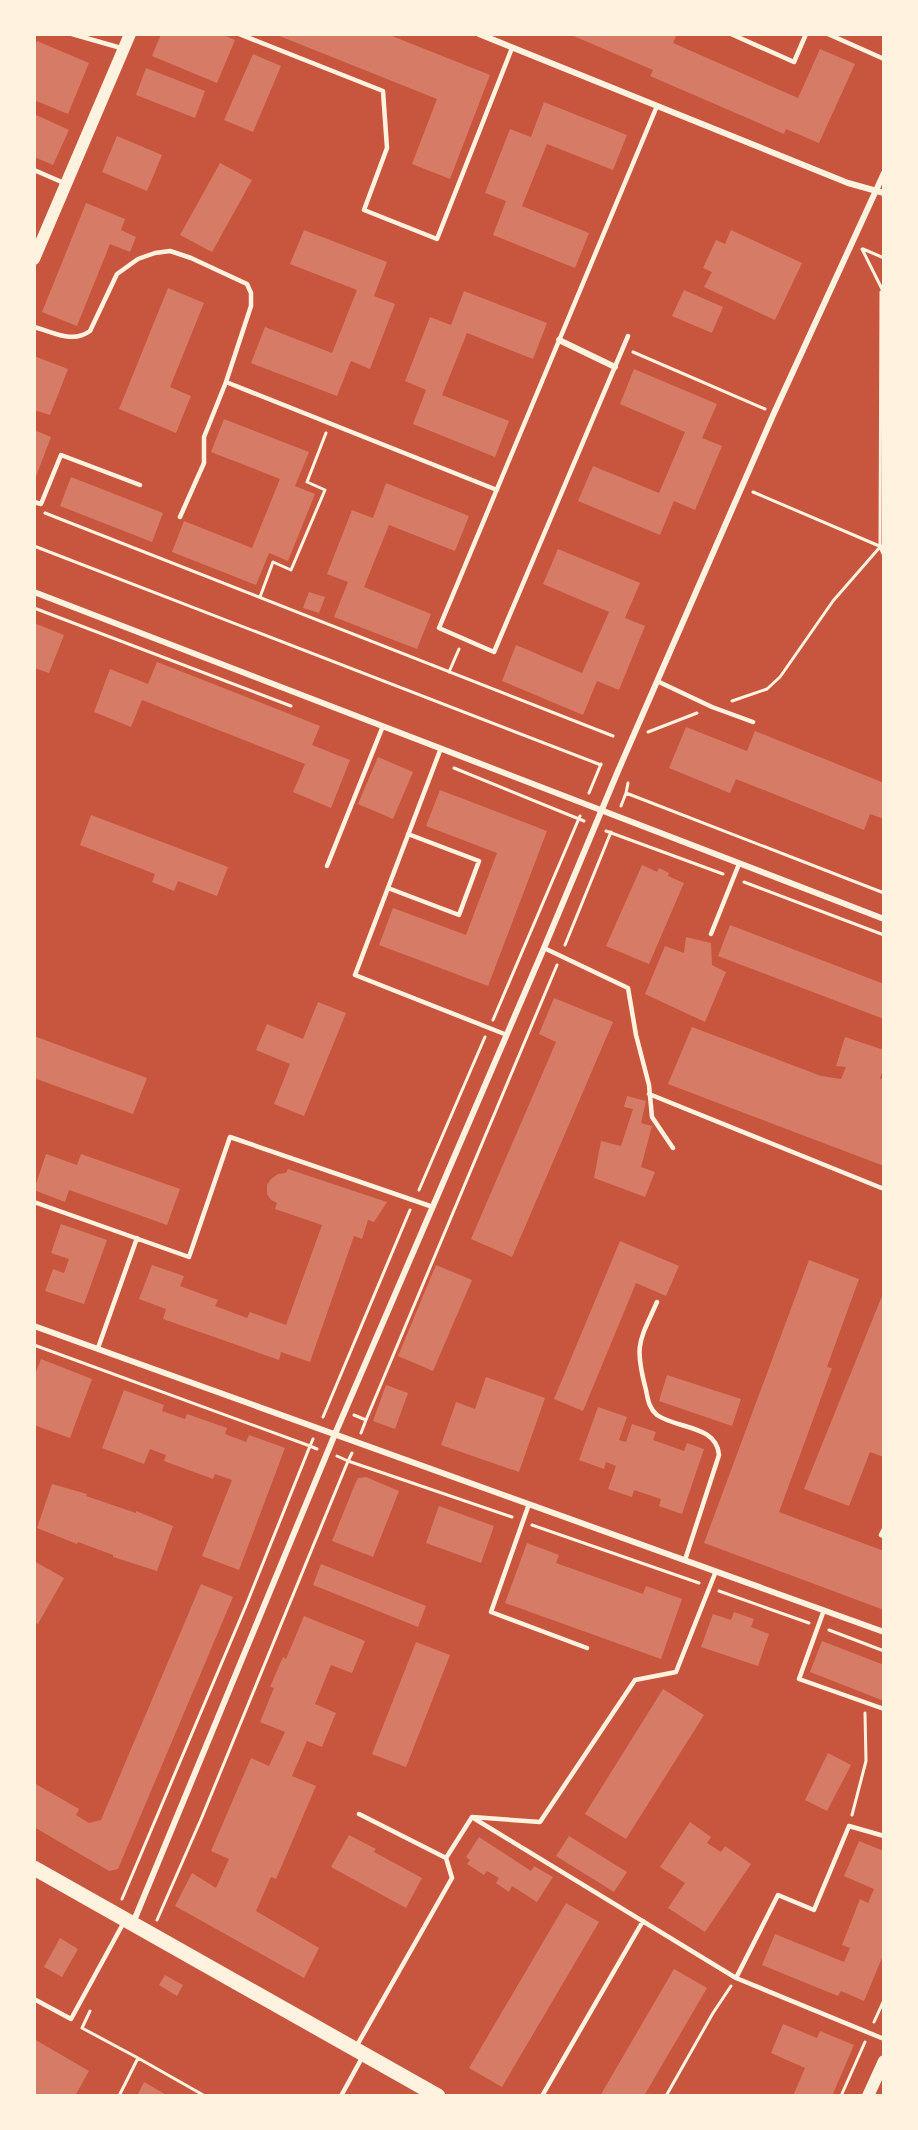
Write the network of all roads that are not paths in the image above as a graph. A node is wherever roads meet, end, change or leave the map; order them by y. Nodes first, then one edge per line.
1 (72, 34) edge
2 (130, 34) edge
3 (239, 34) edge
4 (479, 34) edge
5 (730, 34) edge
6 (806, 34) edge
7 (828, 34) edge
8 (512, 48) junction
9 (124, 49) junction
10 (884, 59) edge
11 (657, 106) junction
12 (34, 170) edge
13 (884, 173) edge
14 (66, 184) junction
15 (876, 191) junction
16 (884, 194) edge
17 (34, 259) edge
18 (34, 327) edge
19 (628, 336) dead end
20 (559, 340) junction
21 (615, 367) junction
22 (226, 382) junction
23 (140, 484) dead end
24 (497, 490) junction
25 (34, 502) edge
26 (180, 517) dead end
27 (34, 592) edge
28 (657, 681) junction
29 (753, 722) dead end
30 (383, 726) junction
31 (441, 748) junction
32 (601, 810) junction
33 (408, 834) junction
34 (738, 864) junction
35 (327, 866) dead end
36 (388, 888) junction
37 (884, 919) edge
38 (711, 933) dead end
39 (544, 948) junction
40 (507, 1035) junction
41 (649, 1094) junction
42 (673, 1148) dead end
43 (884, 1190) edge
44 (34, 1202) edge
45 (433, 1207) junction
46 (137, 1238) junction
47 (657, 1302) dead end
48 (34, 1326) edge
49 (98, 1348) junction
50 (335, 1434) junction
51 (529, 1504) junction
52 (884, 1528) edge
53 (884, 1536) edge
54 (685, 1560) junction
55 (716, 1571) junction
56 (824, 1610) junction
57 (884, 1632) edge
58 (587, 1647) dead end
59 (884, 1709) edge
60 (358, 1814) dead end
61 (472, 1817) junction
62 (884, 1836) edge
63 (446, 1858) junction
64 (34, 1868) edge
65 (643, 1921) junction
66 (129, 1922) junction
67 (736, 1978) junction
68 (34, 1998) edge
69 (884, 2039) edge
70 (359, 2051) junction
71 (884, 2061) edge
72 (340, 2096) edge
73 (438, 2096) edge
74 (542, 2096) edge
75 (868, 2096) edge

1 - 9 lane
2 - 9 main road
3 - 8 lane
4 - 8 street
5 - 6 lane
7 - 10 lane
8 - 11 street
9 - 14 main road
11 - 15 street
11 - 20 lane
12 - 14 lane
13 - 15 street
14 - 17 main road
15 - 16 street
15 - 28 street
18 - 22 lane
19 - 21 lane
20 - 21 street
20 - 24 lane
21 - 24 lane
22 - 24 lane
22 - 26 lane
23 - 25 lane
27 - 30 street
28 - 29 lane
28 - 32 street
30 - 31 street
30 - 35 lane
31 - 32 street
31 - 33 lane
32 - 34 street
32 - 39 street
33 - 36 lane
33 - 36 lane
34 - 37 street
34 - 38 lane
36 - 40 lane
39 - 40 street
39 - 41 lane
40 - 45 street
41 - 42 lane
41 - 43 lane
44 - 46 lane
45 - 46 lane
45 - 50 street
46 - 49 lane
47 - 54 lane
48 - 49 street
49 - 50 street
50 - 51 street
50 - 66 street
51 - 54 street
51 - 58 lane
52 - 53 lane
54 - 55 street
55 - 56 street
55 - 61 lane
56 - 57 street
56 - 59 lane
60 - 63 lane
61 - 63 lane
61 - 65 lane
62 - 67 lane
63 - 70 lane
64 - 66 main road
65 - 67 lane
65 - 74 lane
66 - 68 lane
66 - 70 main road
67 - 69 lane
70 - 72 lane
70 - 73 main road
71 - 75 main road

